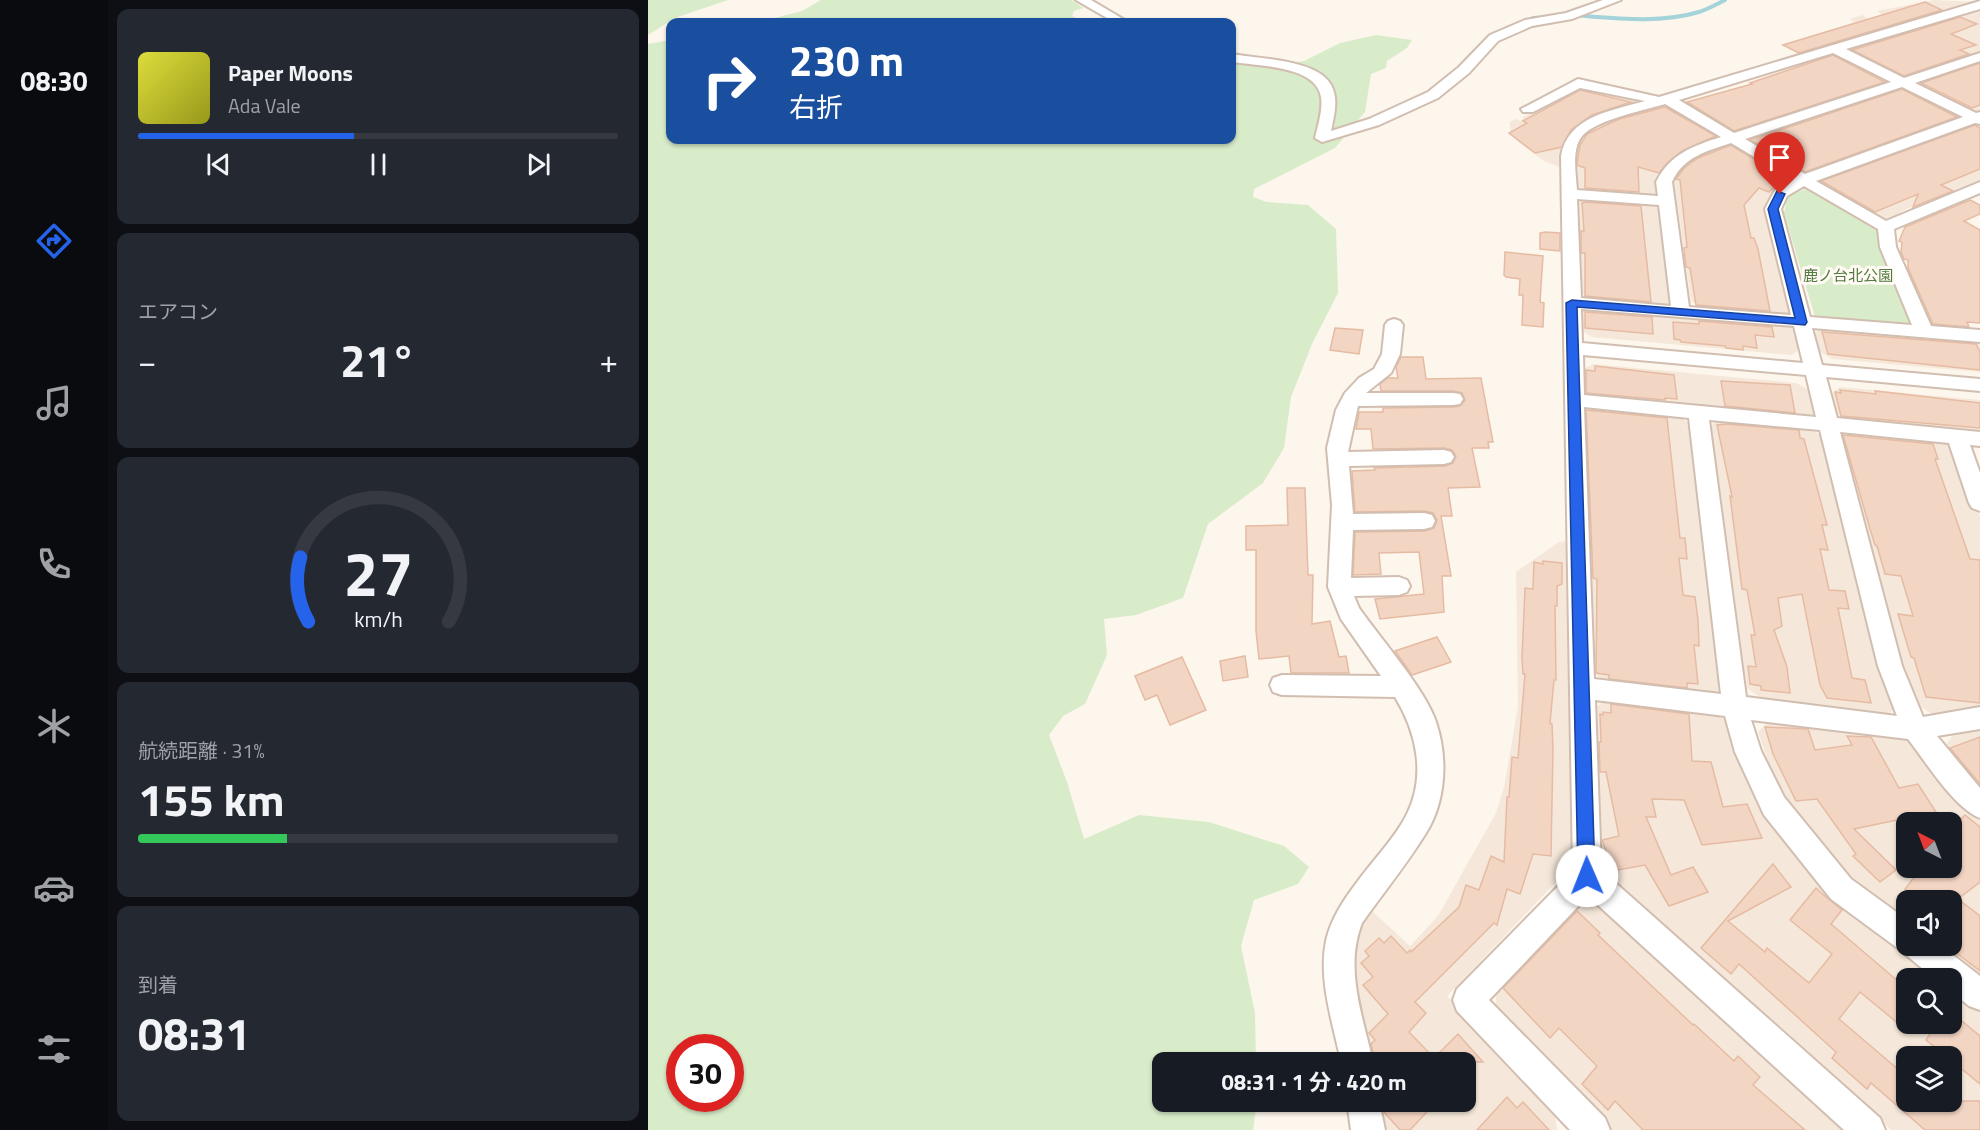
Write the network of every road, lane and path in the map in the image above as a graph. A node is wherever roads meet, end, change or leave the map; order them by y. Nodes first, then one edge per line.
1 (1082, 0) edge
2 (1615, 0) edge
3 (1980, 5) edge
4 (1115, 18) edge
5 (1833, 48) junction
6 (1980, 57) edge
7 (1236, 59) edge
8 (1901, 82) junction
9 (1663, 100) junction
10 (1527, 110) dead end
11 (1978, 118) edge
12 (1732, 137) junction
13 (1804, 180) junction
14 (1980, 187) edge
15 (1569, 194) junction
16 (1665, 201) junction
17 (1886, 227) junction
18 (1572, 303) junction
19 (1681, 311) junction
20 (1801, 322) junction
21 (1394, 325) dead end
22 (1924, 330) junction
23 (1980, 336) edge
24 (1573, 348) junction
25 (1814, 370) junction
26 (1980, 385) edge
27 (1453, 399) dead end
28 (1351, 400) junction
29 (1574, 400) junction
30 (1698, 412) junction
31 (1828, 425) junction
32 (1957, 437) junction
33 (1980, 440) edge
34 (1444, 457) dead end
35 (1338, 459) junction
36 (1980, 503) edge
37 (1424, 521) dead end
38 (1342, 522) junction
39 (1339, 586) junction
40 (1399, 586) dead end
41 (1282, 685) dead end
42 (1402, 687) junction
43 (1582, 688) junction
44 (1735, 707) junction
45 (1980, 718) edge
46 (1915, 729) junction
47 (1980, 806) edge
48 (1587, 876) junction
49 (1896, 930) edge
50 (1930, 956) edge
51 (1980, 995) edge
52 (1355, 1052) edge
53 (1365, 1112) edge
54 (1588, 1128) edge
55 (1368, 1130) edge
56 (1869, 1130) edge

1 - 4 street
2 - 7 street
3 - 5 street
5 - 8 street
5 - 9 street
6 - 8 street
8 - 11 street
8 - 12 street
9 - 10 street
9 - 12 street
9 - 15 street
11 - 13 street
12 - 13 street
12 - 16 street
13 - 17 street
13 - 20 street
14 - 17 street
15 - 16 street
15 - 18 street
16 - 19 street
17 - 22 street
18 - 19 street
18 - 24 street
19 - 20 street
20 - 22 street
20 - 25 street
21 - 28 street
22 - 23 street
24 - 25 street
24 - 29 street
25 - 26 street
25 - 31 street
27 - 28 street
28 - 35 street
29 - 30 street
29 - 43 street
30 - 31 street
30 - 44 street
31 - 32 street
31 - 46 street
32 - 33 street
32 - 36 street
34 - 35 street
35 - 38 street
37 - 38 street
38 - 39 street
39 - 40 street
39 - 42 street
41 - 42 street
42 - 52 street
43 - 44 street
43 - 48 street
44 - 46 street
44 - 49 street
45 - 46 street
46 - 47 street
48 - 54 street
48 - 56 street
50 - 51 street
53 - 55 street

